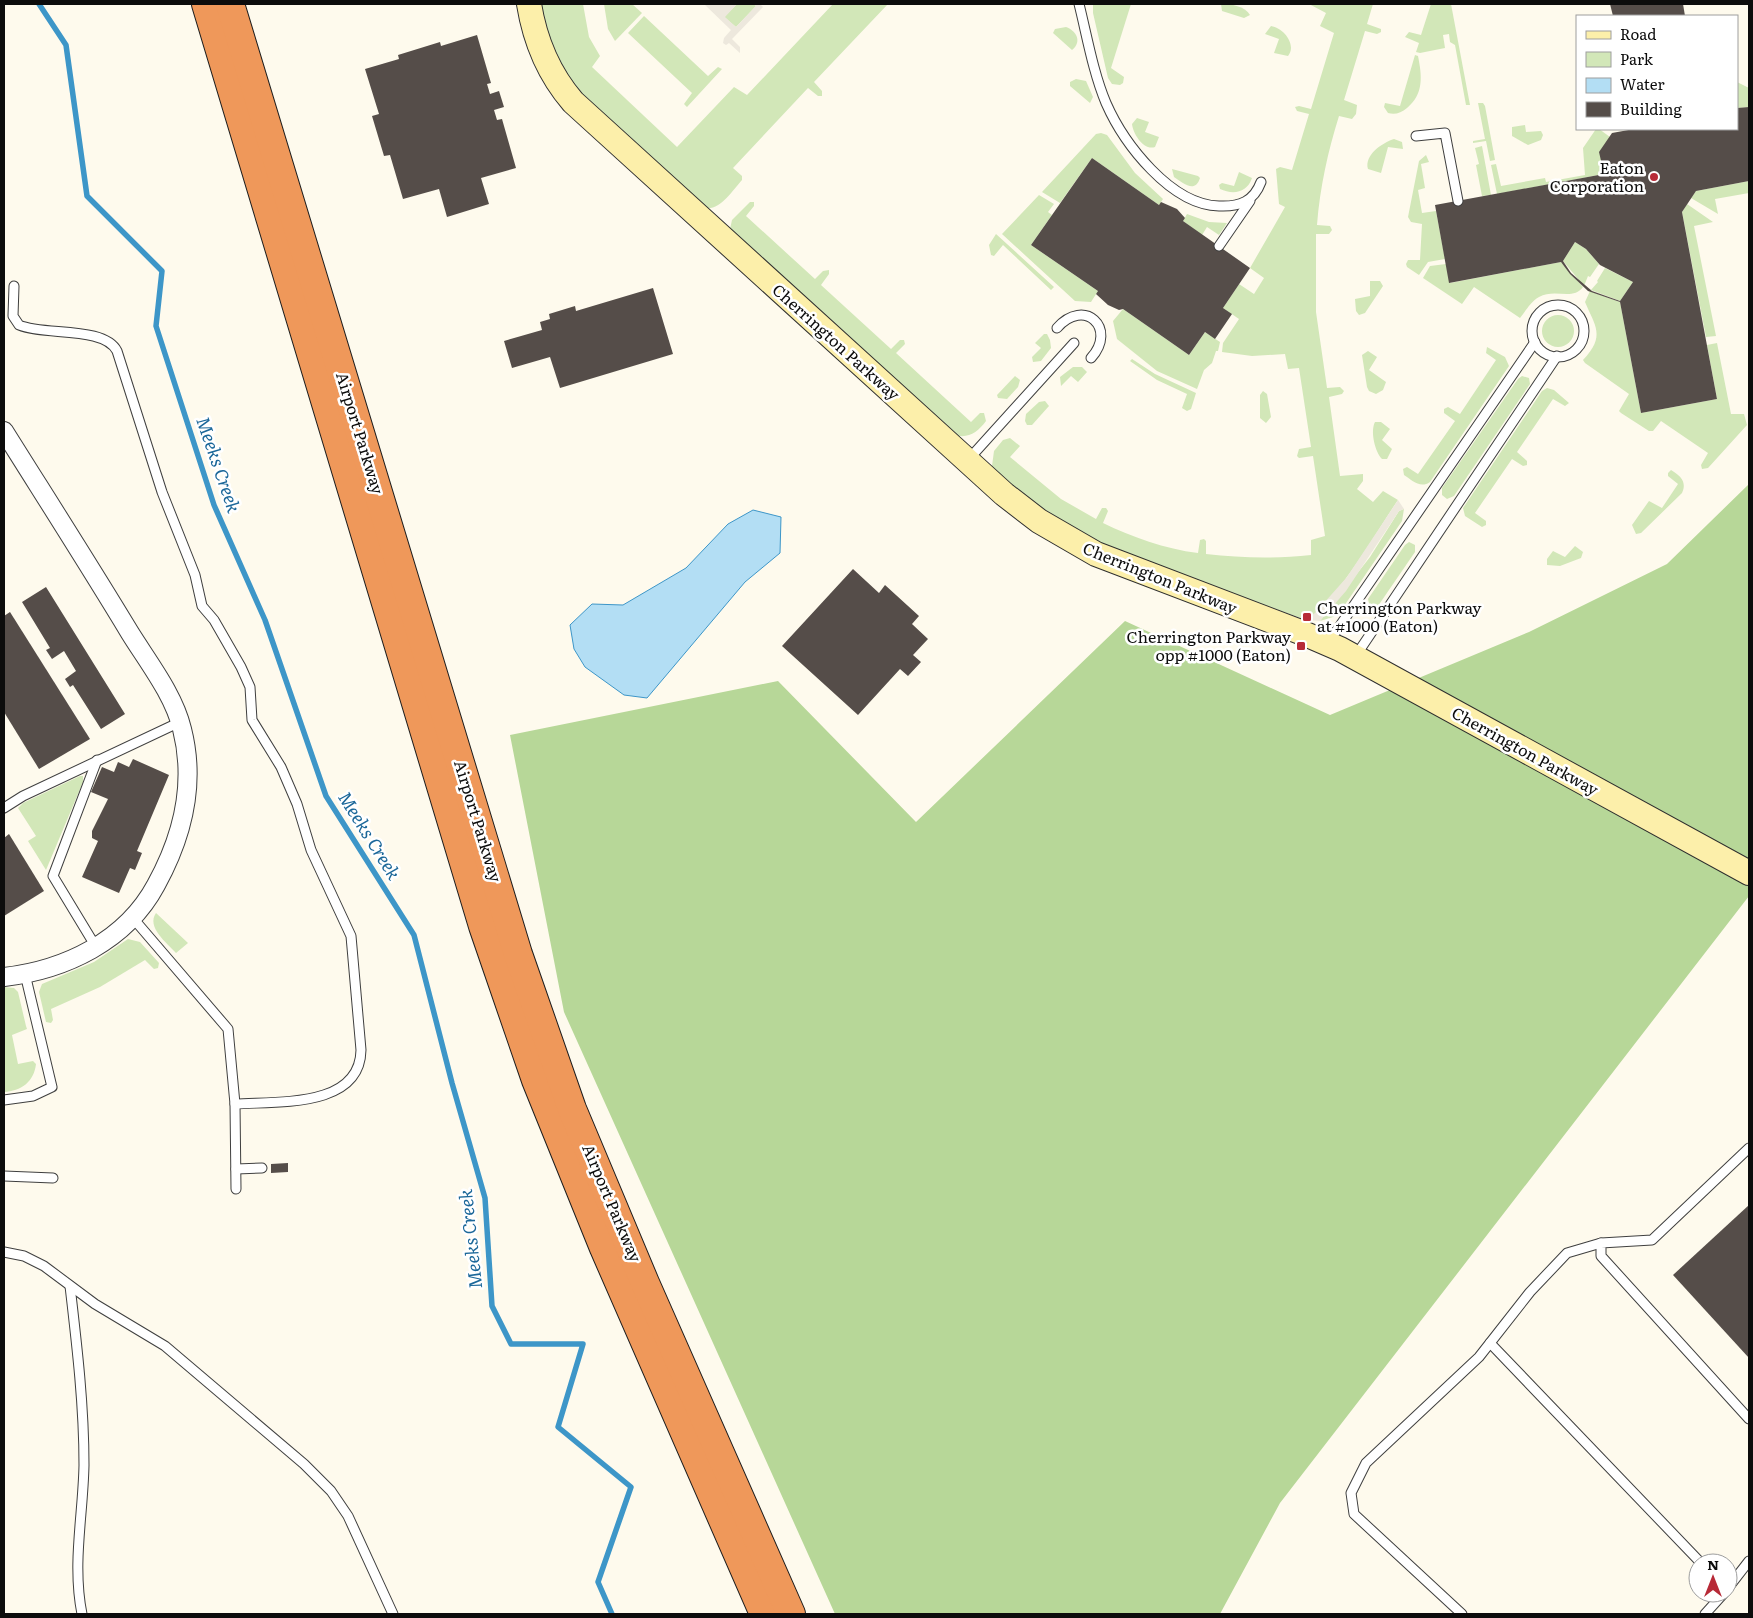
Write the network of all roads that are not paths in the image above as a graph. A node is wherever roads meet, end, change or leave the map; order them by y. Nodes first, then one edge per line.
1 (192, 4) edge
2 (206, 4) edge
3 (230, 4) edge
4 (244, 4) edge
5 (529, 4) edge
6 (1079, 4) edge
7 (268, 128) junction
8 (1416, 136) dead end
9 (1261, 182) dead end
10 (1250, 200) junction
11 (1458, 201) dead end
12 (1219, 246) dead end
13 (14, 286) dead end
14 (1057, 328) dead end
15 (1535, 342) junction
16 (1074, 343) dead end
17 (1557, 356) junction
18 (1091, 358) dead end
19 (4, 431) edge
20 (967, 461) junction
21 (347, 470) junction
22 (1328, 644) junction
23 (1355, 657) junction
24 (180, 722) junction
25 (98, 760) junction
26 (4, 808) edge
27 (1749, 873) edge
28 (132, 917) junction
29 (96, 947) junction
30 (25, 974) junction
31 (4, 977) edge
32 (4, 1100) edge
33 (235, 1104) junction
34 (1749, 1148) edge
35 (262, 1168) dead end
36 (236, 1169) junction
37 (4, 1176) edge
38 (53, 1178) dead end
39 (236, 1190) dead end
40 (1601, 1243) junction
41 (4, 1252) edge
42 (70, 1286) junction
43 (1490, 1343) junction
44 (1749, 1419) edge
45 (1691, 1553) edge
46 (1749, 1561) edge
47 (1738, 1575) edge
48 (1715, 1603) edge
49 (82, 1614) edge
50 (393, 1614) edge
51 (764, 1614) edge
52 (791, 1614) edge
53 (1462, 1614) edge
54 (1705, 1614) edge

1 - 21 highway
2 - 21 highway, Airport Parkway
3 - 7 highway, Airport Parkway
4 - 7 highway
5 - 20 street, Cherrington Parkway
6 - 10 lane
7 - 52 highway, Airport Parkway
8 - 11 lane
9 - 10 lane
10 - 12 lane
13 - 33 lane
14 - 18 lane
15 - 17 lane
15 - 17 lane
15 - 22 lane
16 - 20 lane
17 - 23 lane
19 - 24 street
20 - 22 street, Cherrington Parkway
21 - 51 highway, Airport Parkway
22 - 23 street, Cherrington Parkway
23 - 27 street, Cherrington Parkway
24 - 25 lane
24 - 28 street
25 - 26 lane
25 - 29 lane
28 - 29 street
28 - 33 lane
29 - 30 street
30 - 31 street
30 - 32 lane
33 - 36 lane
34 - 40 lane
35 - 36 lane
36 - 39 lane
37 - 38 lane
40 - 43 lane
40 - 44 lane
41 - 42 lane
42 - 49 lane
42 - 50 lane
43 - 45 lane
43 - 53 lane
46 - 47 lane
48 - 54 lane

